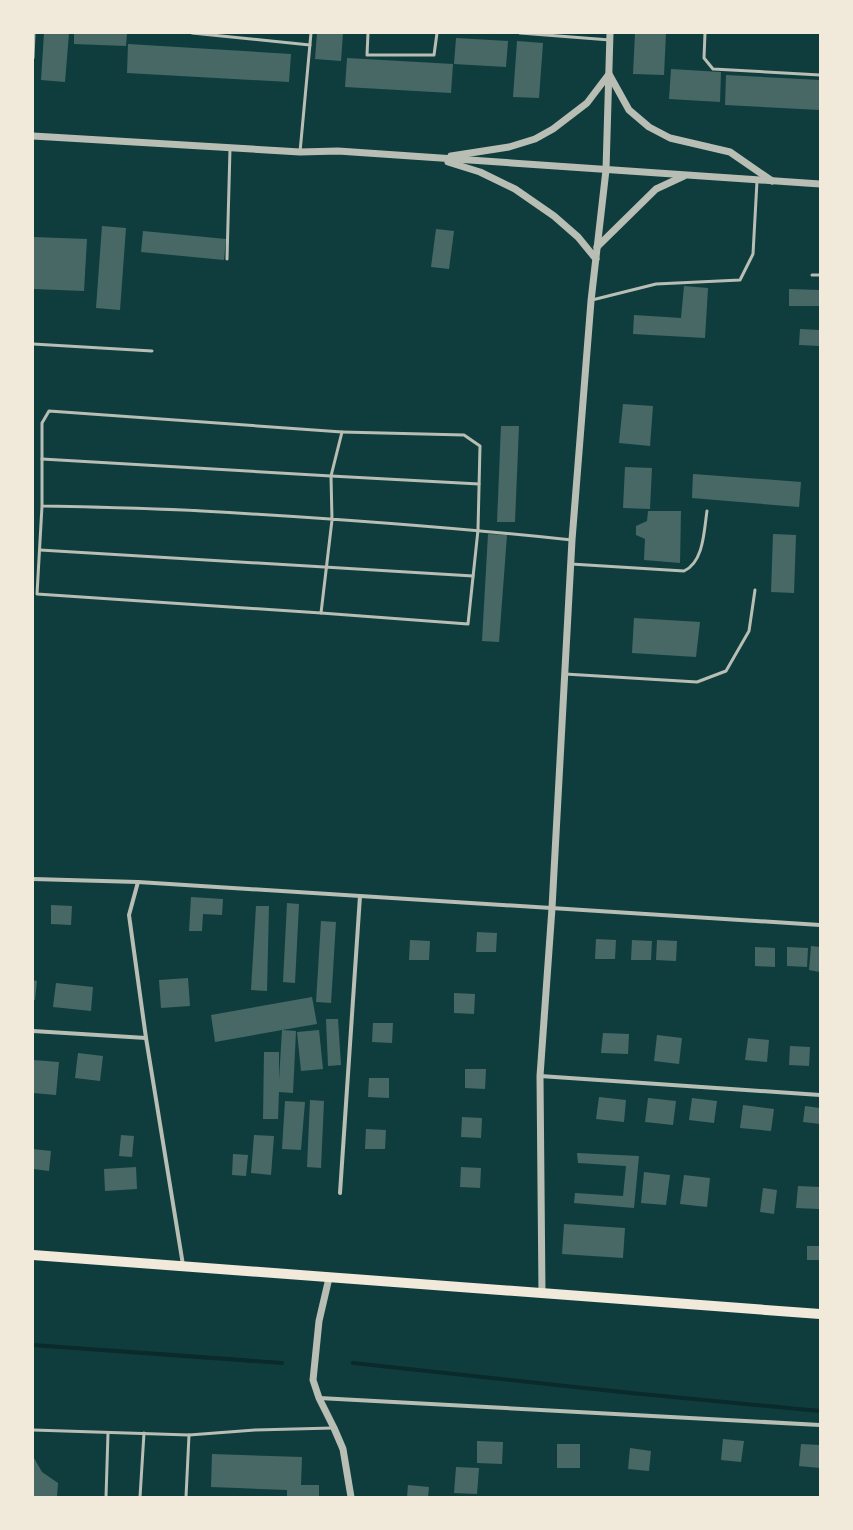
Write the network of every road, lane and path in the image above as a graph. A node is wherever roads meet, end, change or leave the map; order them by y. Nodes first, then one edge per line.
1 (34, 33) edge
2 (192, 33) edge
3 (311, 33) edge
4 (368, 33) edge
5 (437, 33) edge
6 (520, 33) edge
7 (705, 33) edge
8 (610, 37) edge
9 (310, 45) junction
10 (33, 58) edge
11 (609, 74) junction
12 (820, 75) edge
13 (33, 136) edge
14 (230, 148) junction
15 (300, 152) junction
16 (438, 158) junction
17 (606, 170) junction
18 (684, 176) junction
19 (757, 181) junction
20 (772, 181) junction
21 (820, 184) edge
22 (597, 247) junction
23 (596, 258) junction
24 (227, 259) dead end
25 (812, 275) dead end
26 (820, 275) edge
27 (591, 301) junction
28 (33, 344) edge
29 (152, 351) dead end
30 (342, 432) junction
31 (42, 459) junction
32 (331, 476) junction
33 (479, 484) junction
34 (42, 506) junction
35 (707, 511) dead end
36 (332, 520) junction
37 (478, 530) junction
38 (572, 540) junction
39 (40, 550) junction
40 (571, 564) junction
41 (326, 566) junction
42 (473, 576) junction
43 (755, 590) dead end
44 (321, 613) junction
45 (565, 674) junction
46 (33, 879) edge
47 (138, 882) junction
48 (360, 896) junction
49 (552, 908) junction
50 (820, 925) edge
51 (33, 1032) edge
52 (146, 1038) junction
53 (540, 1076) junction
54 (820, 1095) edge
55 (340, 1193) dead end
56 (33, 1255) edge
57 (183, 1266) junction
58 (329, 1278) junction
59 (542, 1294) junction
60 (820, 1314) edge
61 (318, 1398) junction
62 (820, 1425) edge
63 (334, 1428) junction
64 (33, 1430) edge
65 (108, 1433) junction
66 (144, 1433) junction
67 (189, 1435) junction
68 (106, 1497) edge
69 (140, 1497) edge
70 (186, 1497) edge
71 (351, 1497) edge

1 - 10 lane
2 - 9 lane
3 - 9 lane
4 - 5 lane
6 - 8 lane
7 - 12 lane
8 - 11 street
9 - 15 lane
11 - 16 street
11 - 17 street
11 - 20 street
13 - 14 street
14 - 15 street
14 - 24 lane
15 - 16 street
16 - 17 street
16 - 23 street
17 - 18 street
17 - 22 street
18 - 19 street
18 - 22 street
19 - 20 street
19 - 27 lane
20 - 21 street
22 - 23 street
23 - 27 street
25 - 26 lane
27 - 38 street
28 - 29 lane
30 - 31 lane
30 - 32 lane
30 - 33 lane
31 - 32 lane
31 - 34 lane
32 - 33 lane
32 - 36 lane
33 - 37 lane
34 - 36 lane
34 - 39 lane
35 - 40 lane
36 - 37 lane
36 - 41 lane
37 - 38 lane
37 - 42 lane
38 - 40 street
39 - 41 lane
39 - 44 lane
40 - 45 street
41 - 42 lane
41 - 44 lane
42 - 44 lane
43 - 45 lane
45 - 49 street
46 - 47 street
47 - 48 street
47 - 52 street
48 - 49 street
48 - 55 street
49 - 50 street
49 - 53 street
51 - 52 street
52 - 57 street
53 - 54 street
53 - 59 street
56 - 57 main road
57 - 58 main road
58 - 59 main road
58 - 61 street
59 - 60 main road
61 - 62 street
61 - 63 street
63 - 67 lane
63 - 71 street
64 - 65 lane
65 - 66 lane
65 - 68 lane
66 - 67 lane
66 - 69 lane
67 - 70 lane

